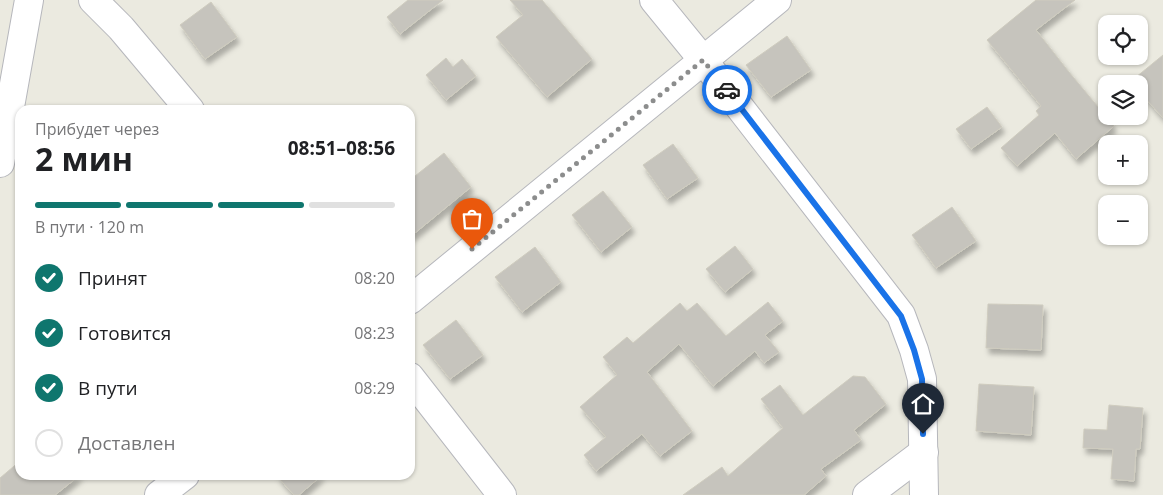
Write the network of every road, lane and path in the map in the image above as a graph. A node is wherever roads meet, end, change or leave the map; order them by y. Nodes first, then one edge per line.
1 (29, 0) edge
2 (93, 0) edge
3 (654, 0) edge
4 (777, 0) edge
5 (703, 60) junction
6 (186, 105) edge
7 (0, 162) edge
8 (415, 296) edge
9 (415, 383) edge
10 (924, 452) junction
11 (178, 480) edge
12 (159, 495) edge
13 (502, 495) edge
14 (868, 495) edge
15 (924, 495) edge

1 - 7 street
2 - 6 street
3 - 5 street
4 - 5 street
5 - 8 street
5 - 10 street
9 - 13 street
10 - 14 street
10 - 15 street
11 - 12 street

